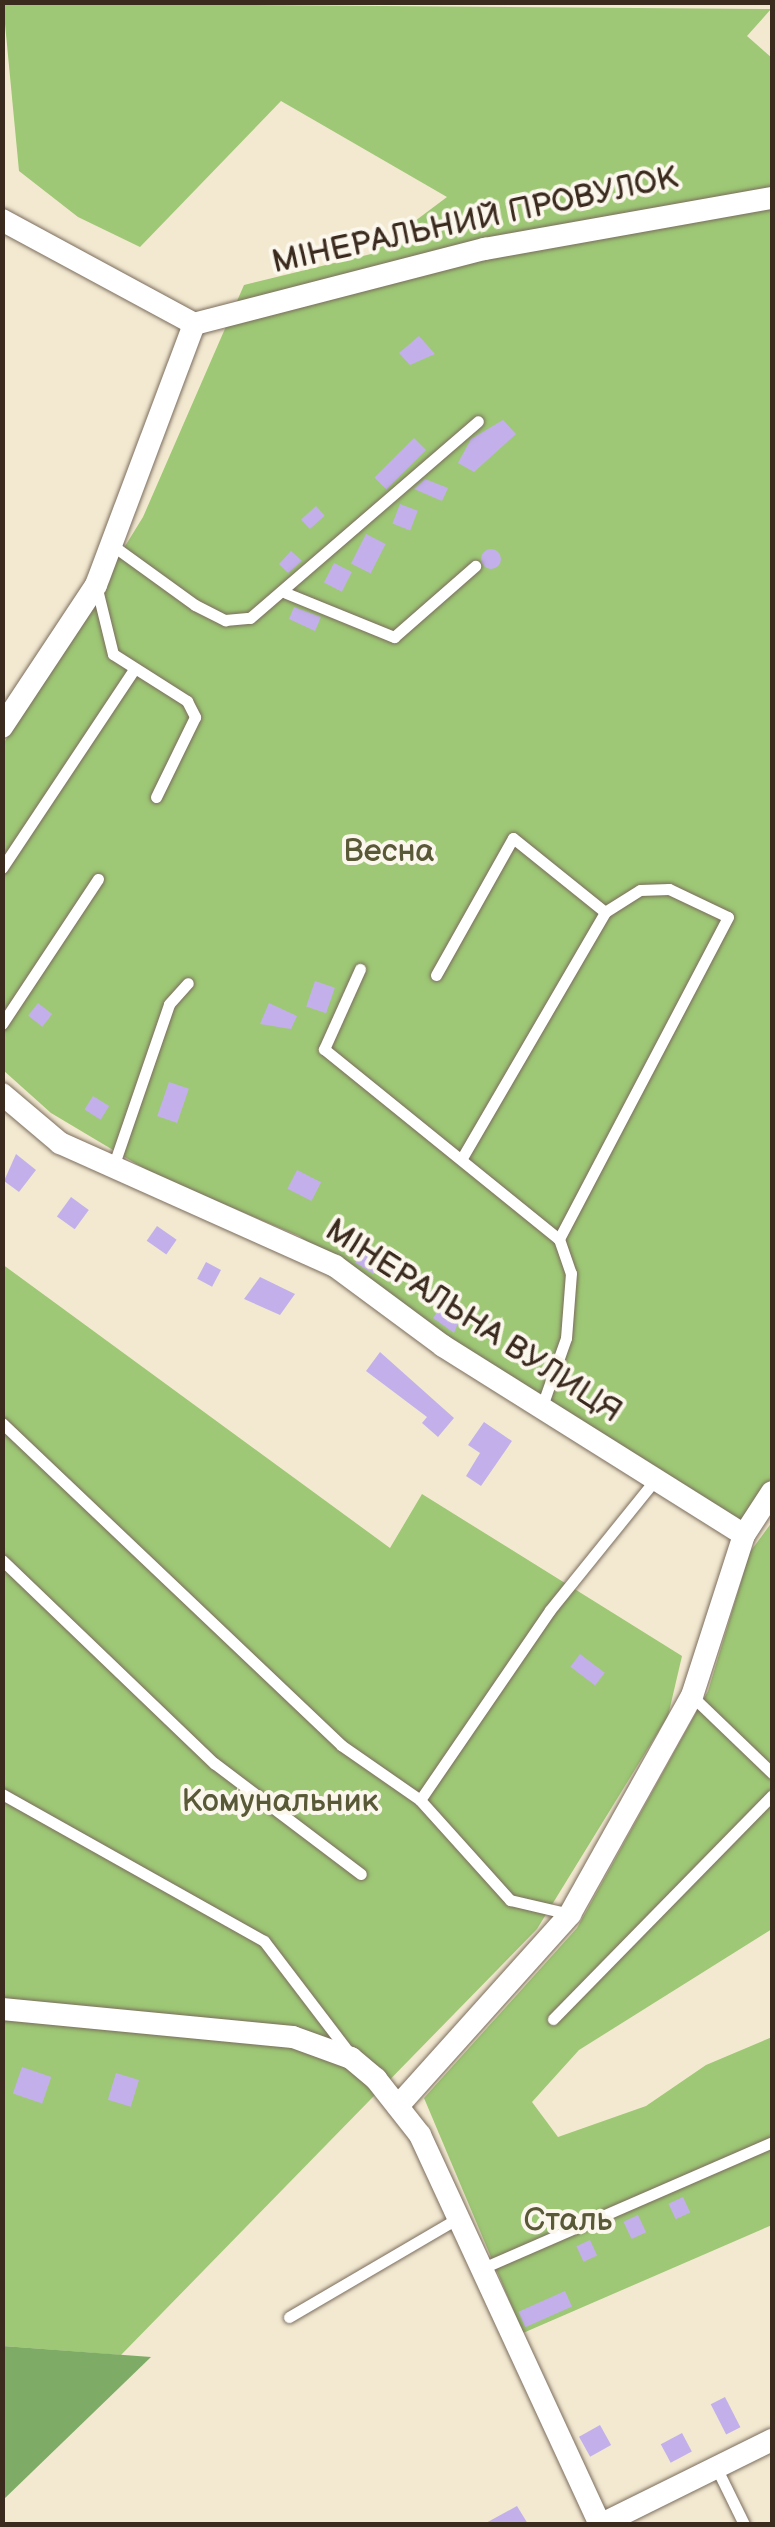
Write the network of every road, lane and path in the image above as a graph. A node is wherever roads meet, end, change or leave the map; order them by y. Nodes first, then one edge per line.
1 (772, 198) edge
2 (2, 220) edge
3 (194, 324) junction
4 (478, 422) dead end
5 (112, 545) junction
6 (475, 566) dead end
7 (96, 585) junction
8 (286, 593) junction
9 (133, 670) junction
10 (2, 726) edge
11 (156, 797) dead end
12 (2, 868) edge
13 (98, 879) dead end
14 (605, 912) junction
15 (360, 968) dead end
16 (436, 976) dead end
17 (188, 982) dead end
18 (2, 1024) edge
19 (2, 1094) edge
20 (462, 1158) junction
21 (112, 1167) junction
22 (559, 1239) junction
23 (542, 1406) junction
24 (2, 1423) edge
25 (655, 1480) junction
26 (772, 1492) edge
27 (744, 1535) junction
28 (2, 1560) edge
29 (692, 1696) junction
30 (772, 1773) edge
31 (2, 1794) edge
32 (772, 1795) edge
33 (420, 1800) junction
34 (361, 1874) dead end
35 (570, 1914) junction
36 (2, 2008) edge
37 (553, 2019) dead end
38 (351, 2058) junction
39 (398, 2106) junction
40 (772, 2142) edge
41 (457, 2219) junction
42 (485, 2267) junction
43 (289, 2317) dead end
44 (772, 2440) edge
45 (717, 2468) junction
46 (601, 2524) edge
47 (744, 2524) edge

1 - 3 street, МІНЕРАЛЬНИЙ ПРОВУЛОК
2 - 3 street
3 - 5 street
4 - 8 lane
5 - 7 street
5 - 8 lane
6 - 8 lane
7 - 9 lane
7 - 10 street
9 - 11 lane
9 - 12 lane
13 - 18 lane
14 - 16 lane
14 - 20 lane
14 - 22 lane
15 - 20 lane
17 - 21 lane
19 - 21 street, МІНЕРАЛЬНА ВУЛИЦЯ
20 - 22 lane
21 - 23 street, МІНЕРАЛЬНА ВУЛИЦЯ
22 - 23 lane
23 - 25 street, МІНЕРАЛЬНА ВУЛИЦЯ
24 - 33 lane
25 - 27 street, МІНЕРАЛЬНА ВУЛИЦЯ
25 - 33 lane
26 - 27 street
27 - 29 street
28 - 34 lane
29 - 30 lane
29 - 35 street
31 - 38 lane
32 - 37 lane
33 - 35 lane
35 - 39 street
36 - 38 street
38 - 39 street
39 - 41 street
40 - 42 lane
41 - 42 street
41 - 43 lane
42 - 46 street
44 - 45 street
45 - 46 street
45 - 47 lane

